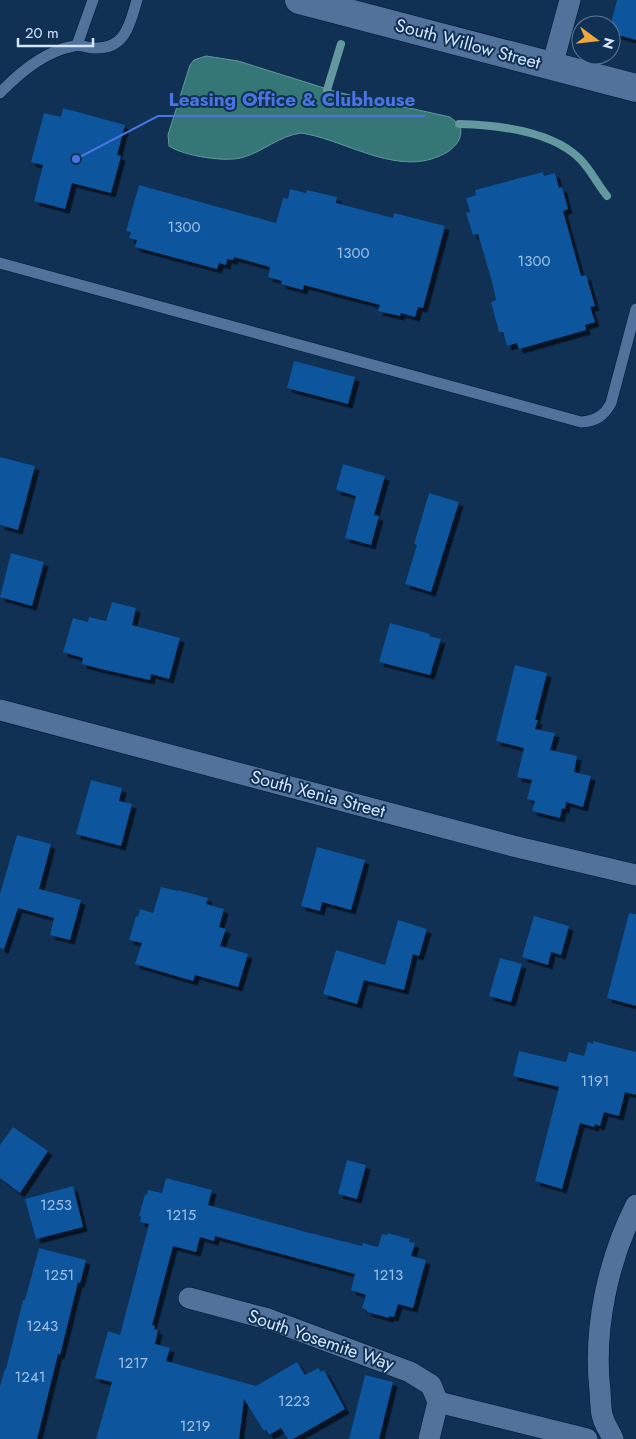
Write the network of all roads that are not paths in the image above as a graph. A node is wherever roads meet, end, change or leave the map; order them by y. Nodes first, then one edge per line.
1 (93, 0) edge
2 (137, 0) edge
3 (299, 0) edge
4 (570, 0) edge
5 (76, 45) junction
6 (552, 66) junction
7 (636, 88) edge
8 (0, 93) edge
9 (0, 263) edge
10 (636, 309) edge
11 (0, 710) edge
12 (636, 875) edge
13 (636, 1204) edge
14 (189, 1298) dead end
15 (438, 1402) junction
16 (429, 1439) edge
17 (588, 1439) edge
18 (613, 1439) edge

1 - 5 lane
2 - 5 lane
3 - 6 street, South Willow Street
4 - 6 street
5 - 8 lane
6 - 7 street, South Willow Street
9 - 10 lane
11 - 12 street, South Xenia Street
13 - 18 street
14 - 15 street, South Yosemite Way
15 - 16 street
15 - 17 street

